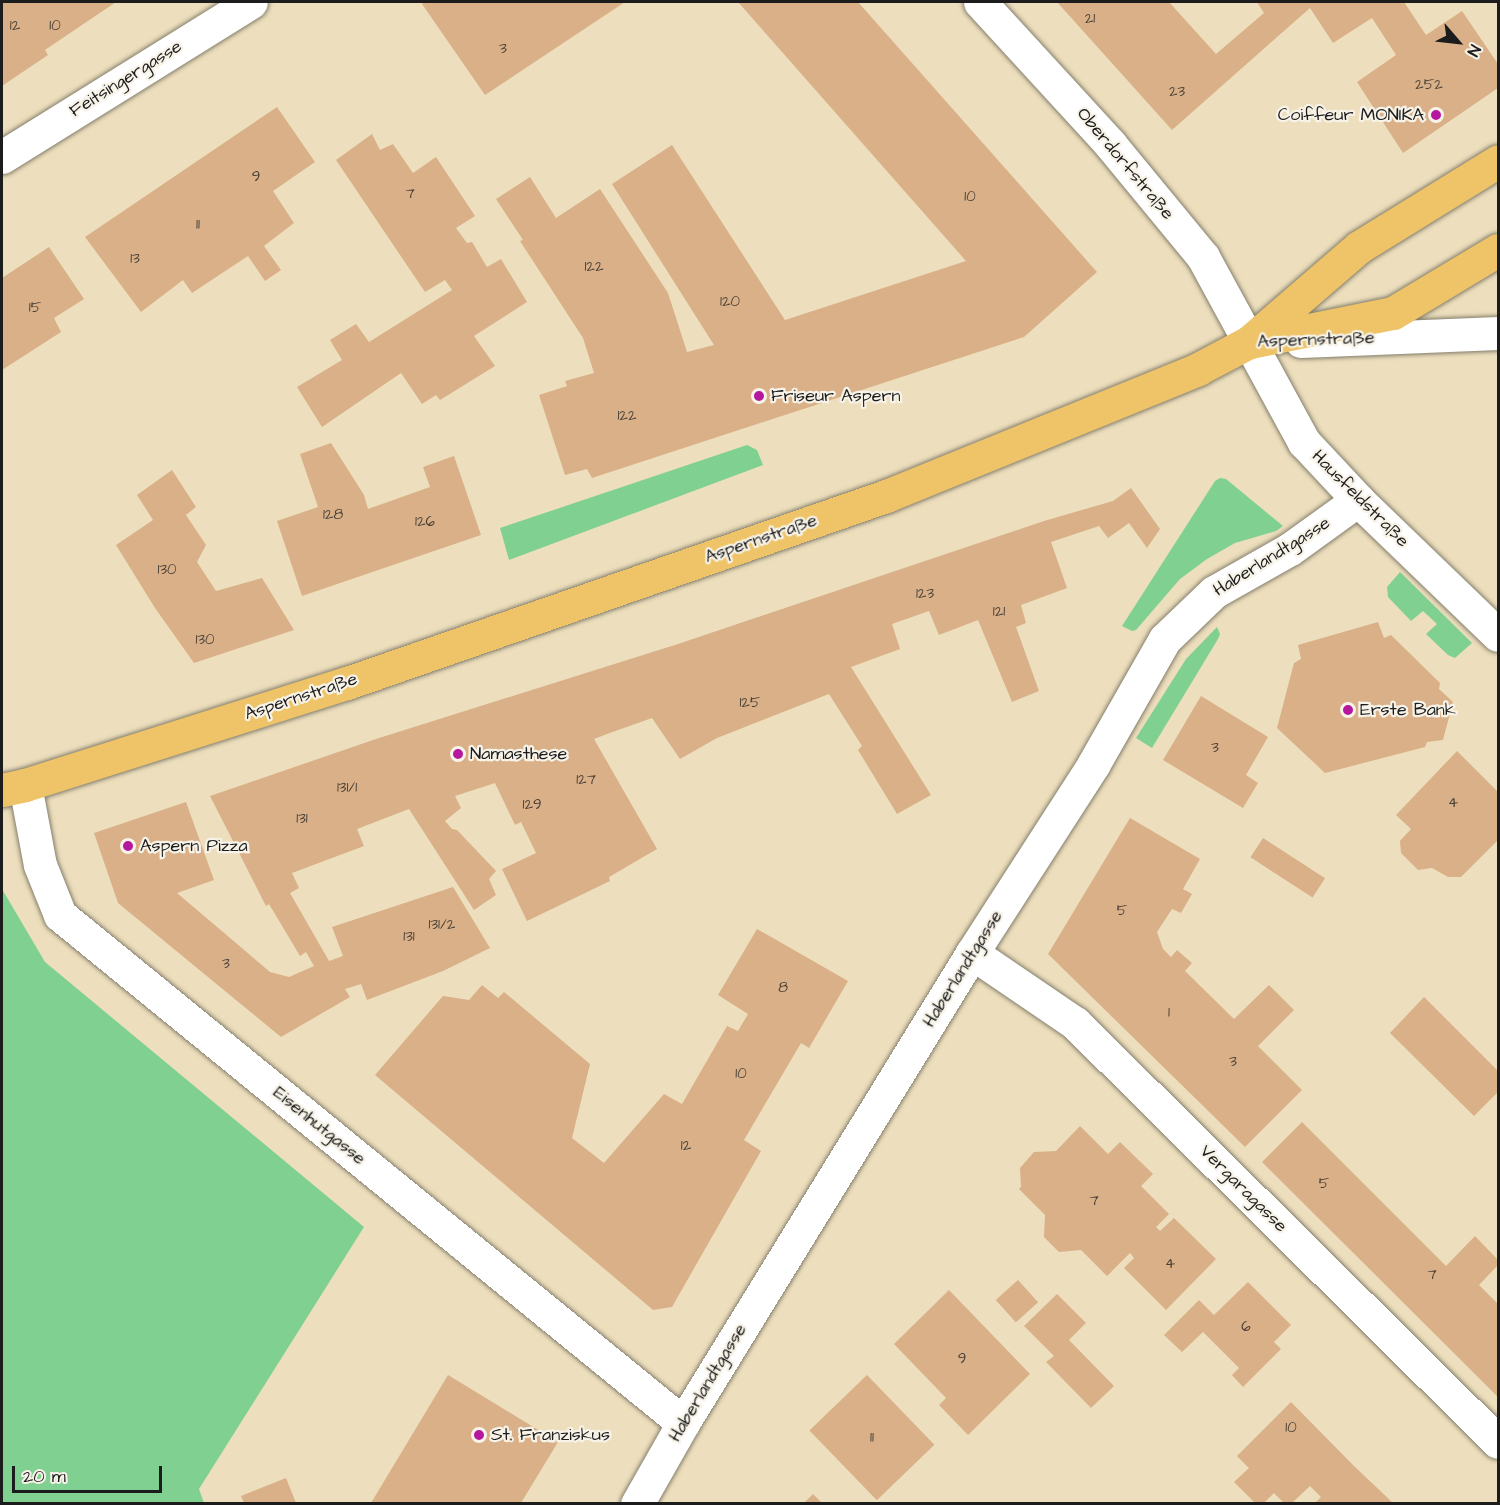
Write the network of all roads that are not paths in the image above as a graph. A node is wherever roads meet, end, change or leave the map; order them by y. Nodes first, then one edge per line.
1 (251, 2) edge
2 (980, 2) edge
3 (2, 157) edge
4 (1498, 161) edge
5 (1498, 249) edge
6 (1498, 333) edge
7 (1249, 342) junction
8 (1358, 500) junction
9 (1498, 635) edge
10 (13, 787) edge
11 (972, 953) junction
12 (683, 1423) junction
13 (1498, 1442) edge
14 (637, 1503) edge

1 - 3 street, Feitsingergasse
2 - 7 street, Oberdorfstraße
4 - 7 main road
5 - 7 main road
6 - 7 street, Aspernstraße
7 - 8 street, Hausfeldstraße
7 - 10 main road, Aspernstraße
8 - 9 street, Hausfeldstraße
8 - 11 street, Haberlandtgasse
10 - 12 street, Eisenhutgasse
11 - 12 street, Haberlandtgasse
11 - 13 street, Vergaragasse
12 - 14 street, Haberlandtgasse

